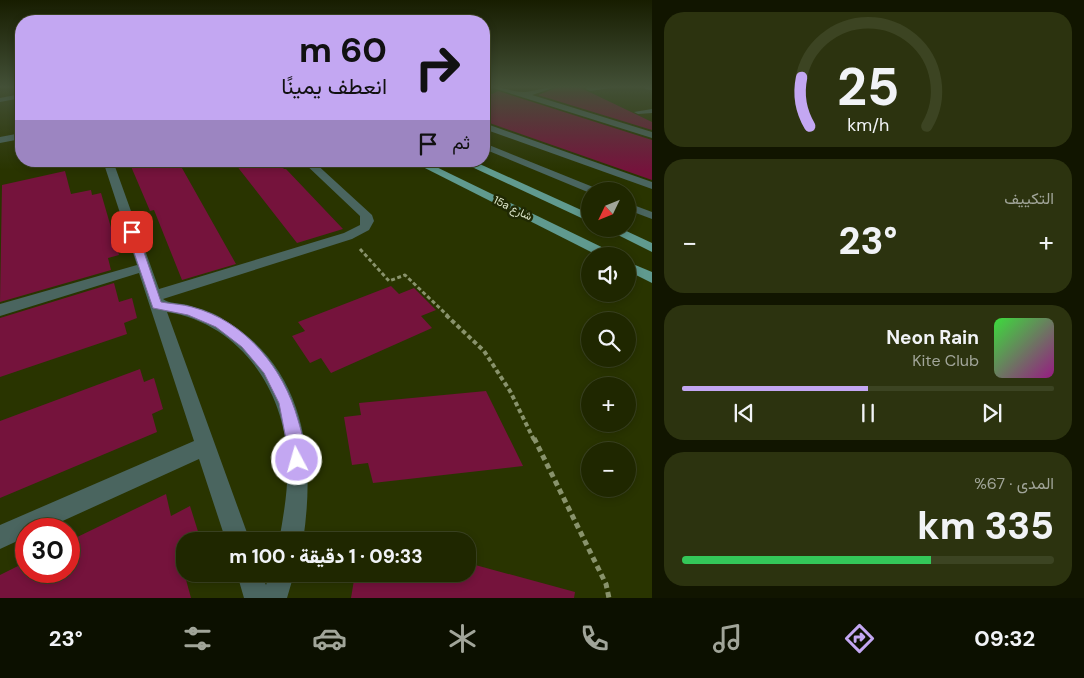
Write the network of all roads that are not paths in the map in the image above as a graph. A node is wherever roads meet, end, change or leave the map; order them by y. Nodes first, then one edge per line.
1 (588, 115) edge
2 (490, 128) edge
3 (652, 135) edge
4 (15, 137) edge
5 (0, 140) edge
6 (490, 148) edge
7 (110, 167) edge
8 (314, 167) edge
9 (428, 167) edge
10 (477, 167) edge
11 (581, 186) edge
12 (652, 186) edge
13 (636, 209) edge
14 (581, 214) edge
15 (652, 216) edge
16 (631, 238) edge
17 (591, 247) edge
18 (652, 248) edge
19 (144, 267) junction
20 (636, 270) edge
21 (651, 278) edge
22 (155, 301) junction
23 (0, 310) edge
24 (205, 446) junction
25 (235, 532) edge
26 (292, 532) edge
27 (0, 538) edge
28 (252, 582) edge
29 (279, 582) edge
30 (257, 598) edge
31 (274, 598) edge

1 - 3 street
2 - 12 street
4 - 5 street
6 - 11 street
7 - 19 street
8 - 22 street
9 - 17 main road, 15a شارع
10 - 14 main road, 15a شارع
13 - 15 street
16 - 18 main road
19 - 22 street
19 - 23 street
20 - 21 main road
22 - 24 street
22 - 26 street
24 - 25 street
24 - 27 street
28 - 30 street
29 - 31 street

